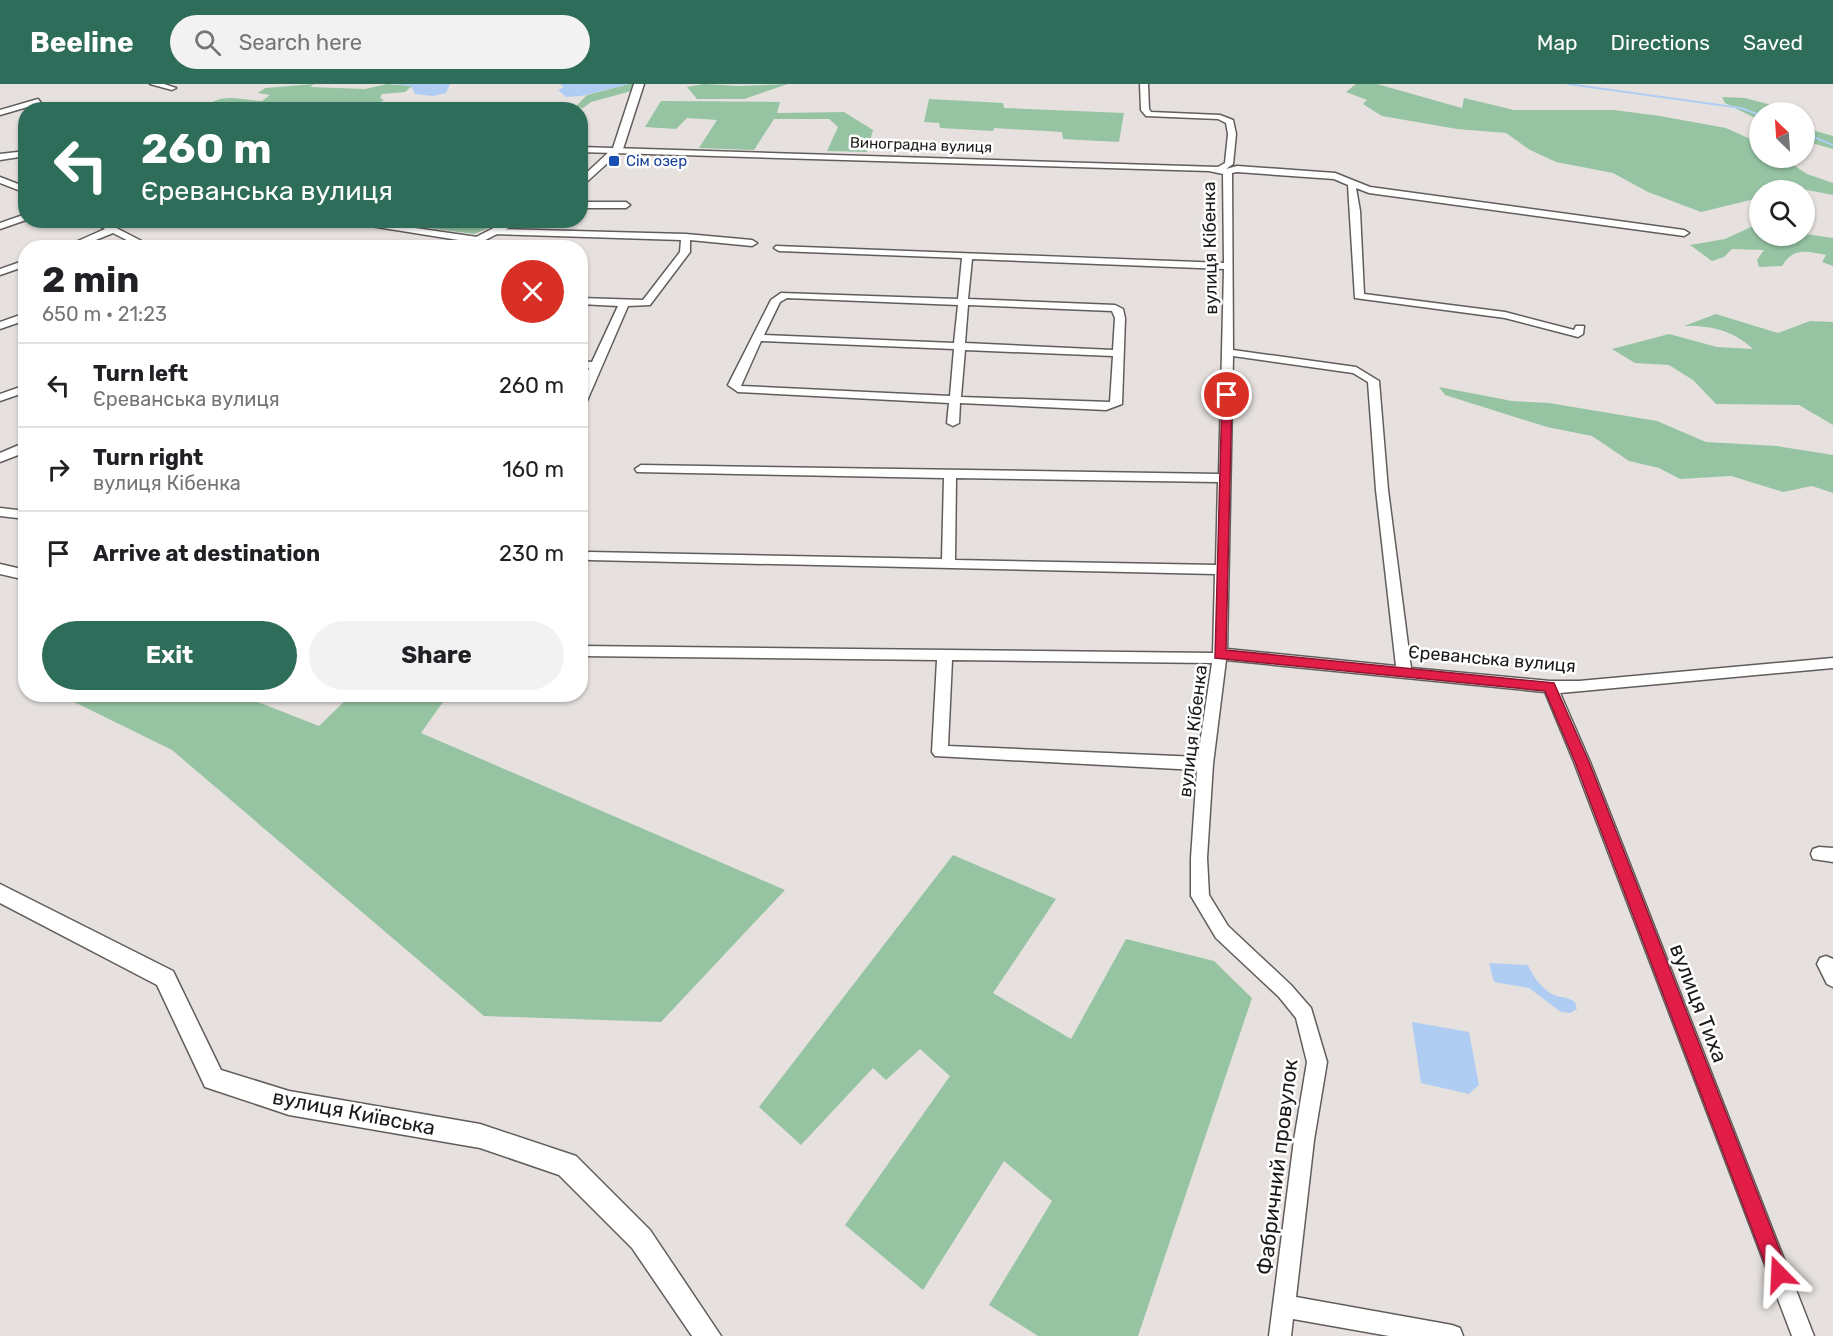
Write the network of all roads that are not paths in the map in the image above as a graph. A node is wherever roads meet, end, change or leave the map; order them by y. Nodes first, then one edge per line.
1 (154, 84) edge
2 (639, 84) edge
3 (1144, 84) edge
4 (172, 88) dead end
5 (38, 101) dead end
6 (35, 102) edge
7 (18, 107) edge
8 (0, 113) edge
9 (588, 149) edge
10 (618, 149) junction
11 (18, 154) edge
12 (0, 157) edge
13 (1224, 171) junction
14 (588, 177) edge
15 (0, 180) edge
16 (1351, 186) junction
17 (18, 187) edge
18 (588, 205) edge
19 (626, 205) dead end
20 (18, 220) edge
21 (0, 226) edge
22 (108, 228) edge
23 (393, 228) edge
24 (502, 228) edge
25 (112, 230) junction
26 (494, 232) junction
27 (1684, 233) dead end
28 (686, 237) junction
29 (86, 240) edge
30 (134, 240) edge
31 (477, 240) joint
32 (752, 243) dead end
33 (779, 248) dead end
34 (967, 257) junction
35 (18, 266) edge
36 (1229, 266) junction
37 (0, 272) edge
38 (588, 301) edge
39 (624, 303) junction
40 (963, 303) junction
41 (18, 319) edge
42 (0, 326) edge
43 (1580, 328) dead end
44 (757, 338) junction
45 (959, 347) junction
46 (1228, 352) junction
47 (1118, 353) junction
48 (588, 365) edge
49 (596, 366) junction
50 (588, 384) edge
51 (18, 391) edge
52 (0, 399) edge
53 (955, 400) junction
54 (953, 423) dead end
55 (18, 450) edge
56 (0, 458) edge
57 (641, 469) dead end
58 (950, 473) junction
59 (1224, 478) junction
60 (0, 512) edge
61 (18, 514) edge
62 (589, 556) dead end
63 (948, 564) junction
64 (0, 568) edge
65 (1223, 570) junction
66 (18, 573) edge
67 (588, 651) edge
68 (945, 654) junction
69 (1220, 656) junction
70 (1833, 663) edge
71 (1404, 672) junction
72 (1550, 687) junction
73 (1205, 764) junction
74 (0, 892) edge
75 (1222, 932) joint
76 (1283, 1306) junction
77 (708, 1336) edge
78 (1280, 1336) edge
79 (1452, 1336) edge
80 (1803, 1336) edge

1 - 4 street
2 - 10 street
3 - 13 street
5 - 6 street
7 - 8 street
9 - 10 street, Виноградна вулиця
10 - 13 street, Виноградна вулиця
10 - 14 street
11 - 12 street
13 - 16 street, Виноградна вулиця
13 - 36 street, вулиця Кібенка
15 - 17 street
16 - 27 street, Виноградна вулиця
16 - 43 street
18 - 19 street
20 - 21 street
22 - 25 street
23 - 31 street
24 - 26 street
25 - 29 street
25 - 30 street
26 - 28 street
26 - 31 street
28 - 32 street
28 - 39 street
33 - 34 street
34 - 36 street
34 - 40 street
35 - 37 street
36 - 46 street, вулиця Кібенка
38 - 39 street
39 - 49 street
40 - 44 street
40 - 45 street
40 - 47 street
41 - 42 street
44 - 45 street
44 - 53 street
45 - 47 street
45 - 53 street
46 - 59 street, вулиця Кібенка
46 - 71 street
47 - 53 street
48 - 49 street
49 - 50 street
51 - 52 street
53 - 54 street
55 - 56 street
57 - 58 street
58 - 59 street
58 - 63 street
59 - 65 street, вулиця Кібенка
60 - 61 street
62 - 63 street
63 - 65 street
64 - 66 street
65 - 69 street, вулиця Кібенка
67 - 68 street, Єреванська вулиця
68 - 69 street, Єреванська вулиця
68 - 73 street
69 - 71 street, Єреванська вулиця
69 - 73 street, вулиця Кібенка
70 - 72 street, Єреванська вулиця
71 - 72 street, Єреванська вулиця
72 - 80 street, вулиця Тиха
73 - 75 street, вулиця Кібенка
74 - 77 street, вулиця Київська
75 - 76 street, Фабричний провулок
76 - 78 street, Фабричний провулок
76 - 79 street

